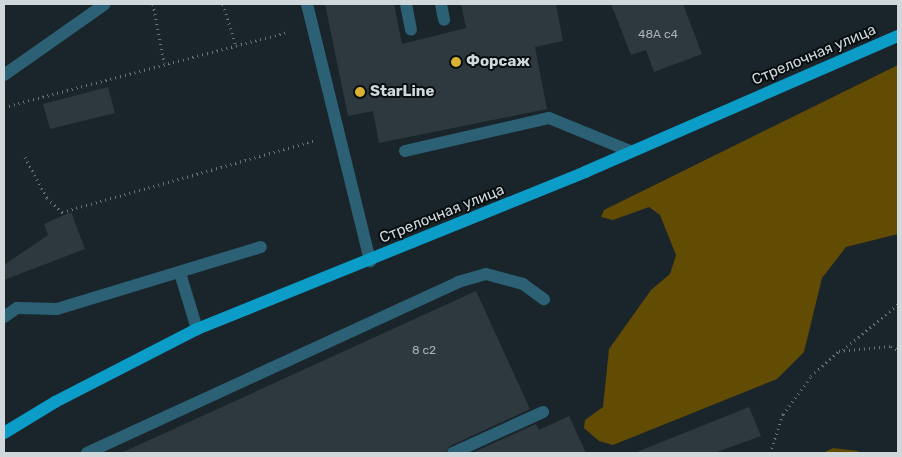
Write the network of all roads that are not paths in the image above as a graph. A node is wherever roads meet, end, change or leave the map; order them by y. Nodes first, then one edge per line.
1 (105, 4) edge
2 (307, 4) edge
3 (406, 4) edge
4 (441, 4) edge
5 (444, 20) dead end
6 (411, 30) dead end
7 (898, 36) edge
8 (4, 75) edge
9 (405, 151) dead end
10 (630, 151) junction
11 (261, 247) dead end
12 (370, 261) junction
13 (180, 274) junction
14 (544, 299) dead end
15 (4, 317) edge
16 (197, 329) junction
17 (543, 412) dead end
18 (4, 433) edge
19 (87, 453) edge
20 (453, 453) edge

1 - 8 lane
2 - 12 lane
3 - 6 lane
4 - 5 lane
7 - 10 main road, Стрелочная улица
9 - 10 lane
10 - 12 main road, Стрелочная улица
11 - 13 lane
12 - 16 main road, Стрелочная улица
13 - 15 lane
13 - 16 lane
14 - 19 lane
16 - 18 main road, Стрелочная улица
17 - 20 lane

